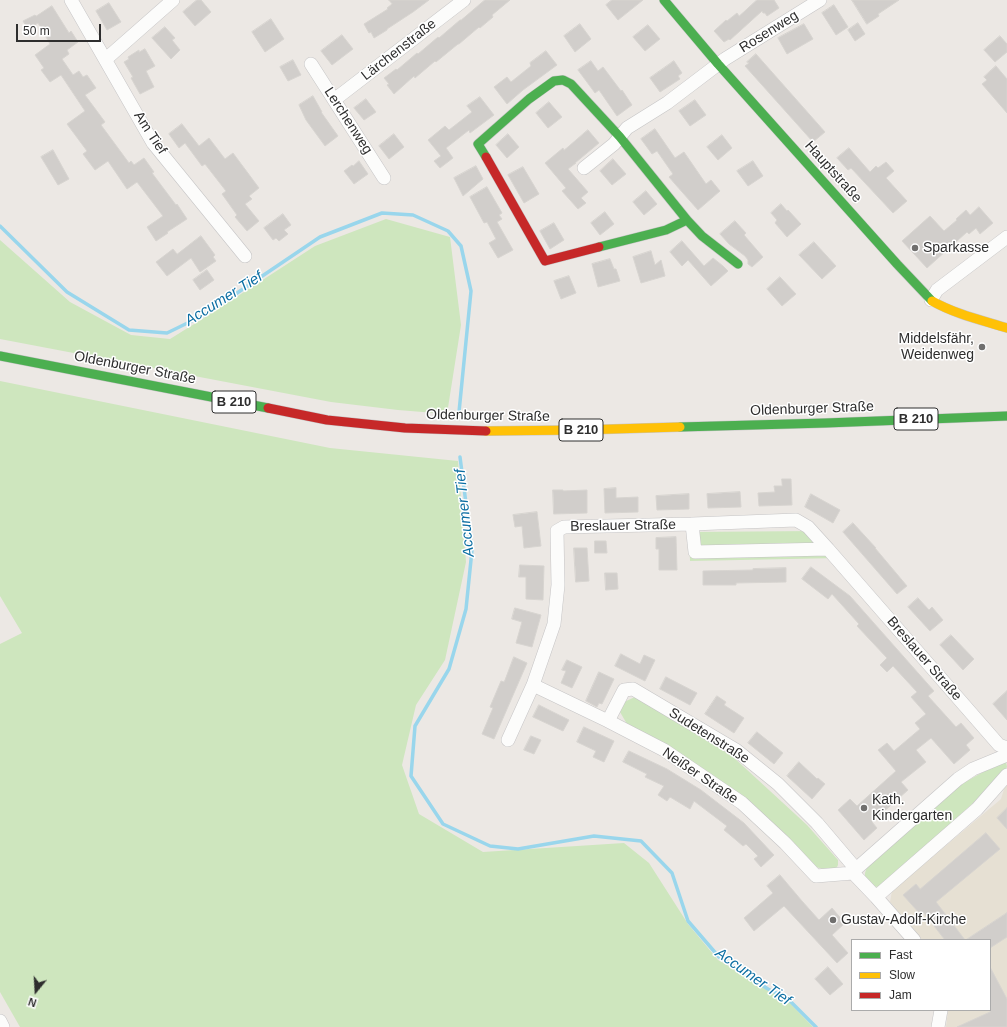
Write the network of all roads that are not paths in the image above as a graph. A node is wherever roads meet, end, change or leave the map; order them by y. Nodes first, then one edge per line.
1 (71, 0) edge
2 (173, 0) edge
3 (464, 0) edge
4 (664, 0) edge
5 (820, 0) edge
6 (106, 60) junction
7 (311, 64) dead end
8 (718, 64) junction
9 (334, 100) junction
10 (620, 137) junction
11 (584, 168) dead end
12 (384, 178) dead end
13 (687, 220) junction
14 (1007, 237) edge
15 (245, 256) dead end
16 (738, 264) dead end
17 (931, 300) junction
18 (1007, 328) edge
19 (0, 356) edge
20 (1007, 416) edge
21 (692, 524) junction
22 (828, 549) junction
23 (533, 685) junction
24 (608, 721) junction
25 (508, 740) dead end
26 (1007, 748) edge
27 (1007, 755) edge
28 (1007, 775) edge
29 (855, 871) junction
30 (876, 897) junction
31 (913, 939) edge
32 (941, 1011) edge
33 (0, 1021) edge
34 (3, 1027) edge
35 (938, 1027) edge

1 - 6 street, Am Tief
2 - 6 street
3 - 9 street, Lärchenstraße
4 - 8 street, Hauptstraße
5 - 8 street, Rosenweg
6 - 15 street, Am Tief
7 - 9 street, Lerchenweg
8 - 10 street, Rosenweg
8 - 17 street, Hauptstraße
9 - 12 street, Lerchenweg
10 - 11 street, Rosenweg
10 - 13 street
10 - 13 street
13 - 16 street
14 - 17 street
17 - 18 street, Hauptstraße
19 - 20 street, Oldenburger Straße / B 210
21 - 22 street, Breslauer Straße
21 - 22 street, Breslauer Straße
21 - 23 street, Breslauer Straße
22 - 26 street, Breslauer Straße
23 - 24 street, Neißer Straße
23 - 25 street, Breslauer Straße
24 - 29 street, Neißer Straße
24 - 29 street, Sudetenstraße
27 - 29 street
28 - 30 street
29 - 30 street
30 - 31 street
32 - 35 street
33 - 34 street

